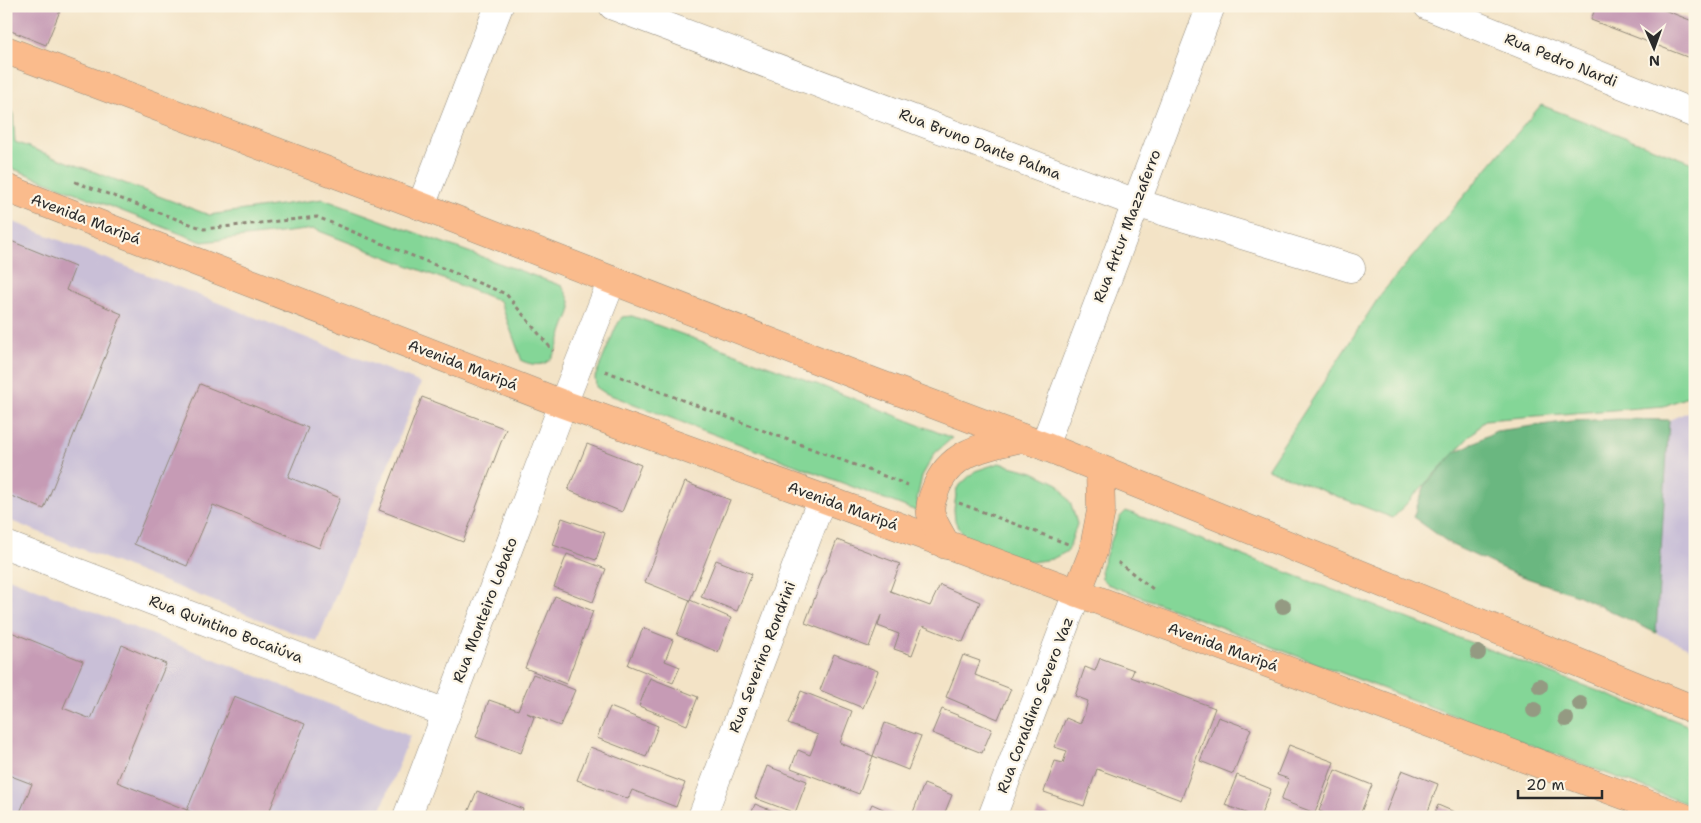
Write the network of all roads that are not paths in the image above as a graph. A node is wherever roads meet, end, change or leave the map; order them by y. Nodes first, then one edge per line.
1 (499, 6) edge
2 (613, 6) edge
3 (1211, 6) edge
4 (1428, 6) edge
5 (6, 50) edge
6 (1695, 114) edge
7 (6, 188) edge
8 (1136, 203) junction
9 (421, 206) junction
10 (1351, 268) dead end
11 (612, 280) junction
12 (563, 404) junction
13 (1033, 442) junction
14 (1100, 469) junction
15 (822, 498) junction
16 (6, 544) edge
17 (946, 545) junction
18 (1078, 593) junction
19 (1695, 710) edge
20 (446, 713) junction
21 (406, 817) edge
22 (702, 817) edge
23 (992, 817) edge
24 (1683, 817) edge

1 - 9 street
2 - 8 street, Rua Bruno Dante Palma
3 - 8 street, Rua Artur Mazzaferro
4 - 6 street, Rua Pedro Nardi
5 - 9 main road
7 - 12 main road, Avenida Maripá
8 - 10 street, Rua Bruno Dante Palma
8 - 13 street, Rua Artur Mazzaferro
9 - 11 main road
11 - 12 street, Rua Monteiro Lobato
11 - 13 main road
12 - 15 main road, Avenida Maripá
12 - 20 street, Rua Monteiro Lobato
13 - 14 main road
13 - 17 main road
14 - 18 main road
14 - 19 main road
15 - 17 main road, Avenida Maripá
15 - 22 street, Rua Severino Rondrini
16 - 20 street, Rua Quintino Bocaiúva
17 - 18 main road, Avenida Maripá
18 - 23 street, Rua Coraldino Severo Vaz
18 - 24 main road, Avenida Maripá
20 - 21 street, Rua Monteiro Lobato

